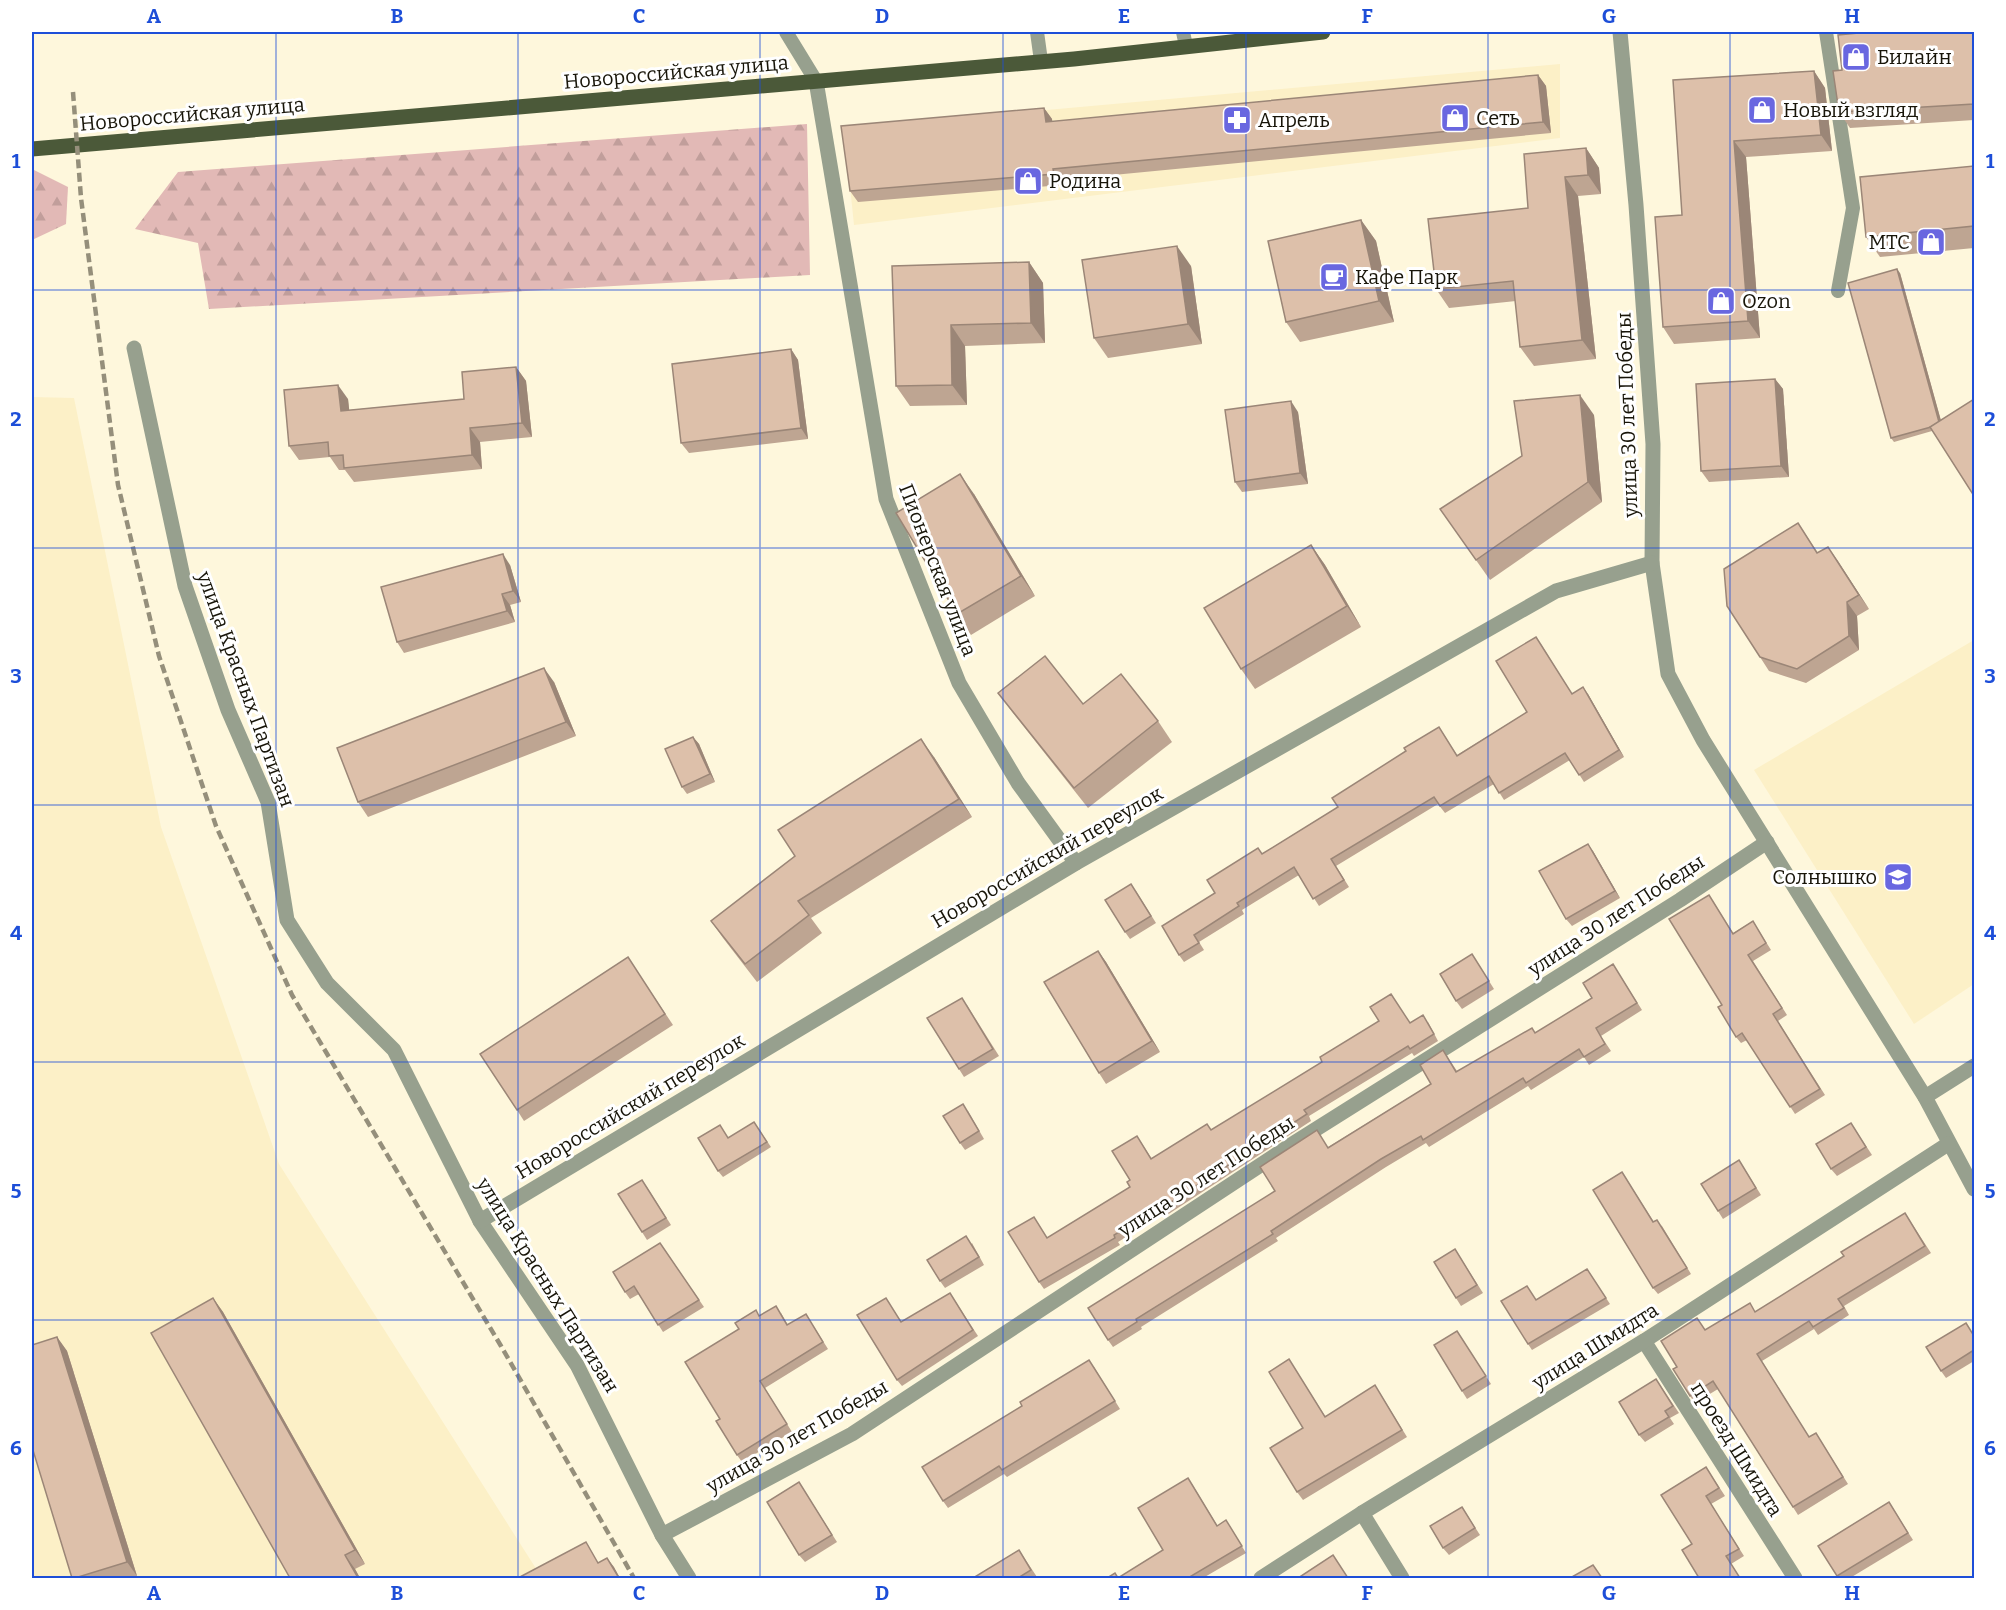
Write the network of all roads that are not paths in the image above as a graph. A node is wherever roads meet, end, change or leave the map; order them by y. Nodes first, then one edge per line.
1 (786, 32) edge
2 (1037, 32) edge
3 (1323, 32) edge
4 (1620, 32) edge
5 (1826, 32) edge
6 (1184, 39) edge
7 (1041, 61) junction
8 (816, 81) junction
9 (32, 149) edge
10 (1838, 291) dead end
11 (134, 348) dead end
12 (1652, 563) junction
13 (1767, 842) junction
14 (1076, 863) junction
15 (1974, 1066) edge
16 (1925, 1097) junction
17 (1948, 1144) junction
18 (1974, 1189) edge
19 (480, 1221) junction
20 (1644, 1341) junction
21 (1362, 1513) junction
22 (662, 1535) junction
23 (690, 1578) edge
24 (1261, 1578) edge
25 (1402, 1578) edge
26 (1795, 1578) edge

1 - 8 lane
2 - 7 lane
3 - 6 main road, Новороссийская улица
4 - 12 street, улица 30 лет Победы
5 - 10 lane
6 - 7 main road, Новороссийская улица
7 - 8 main road, Новороссийская улица
8 - 9 main road, Новороссийская улица
8 - 14 street, Пионерская улица
11 - 19 street, улица Красных Партизан
12 - 13 street, улица 30 лет Победы
12 - 14 street, Новороссийский переулок
13 - 16 street, улица 30 лет Победы
13 - 22 street, улица 30 лет Победы
14 - 19 street, Новороссийский переулок
15 - 16 street
16 - 17 street, улица 30 лет Победы
17 - 18 street, улица 30 лет Победы
17 - 20 street, улица Шмидта
19 - 22 street, улица Красных Партизан
20 - 21 street, улица Шмидта
20 - 26 street, проезд Шмидта
21 - 24 street, улица Шмидта
21 - 25 street
22 - 23 street, улица Красных Партизан

